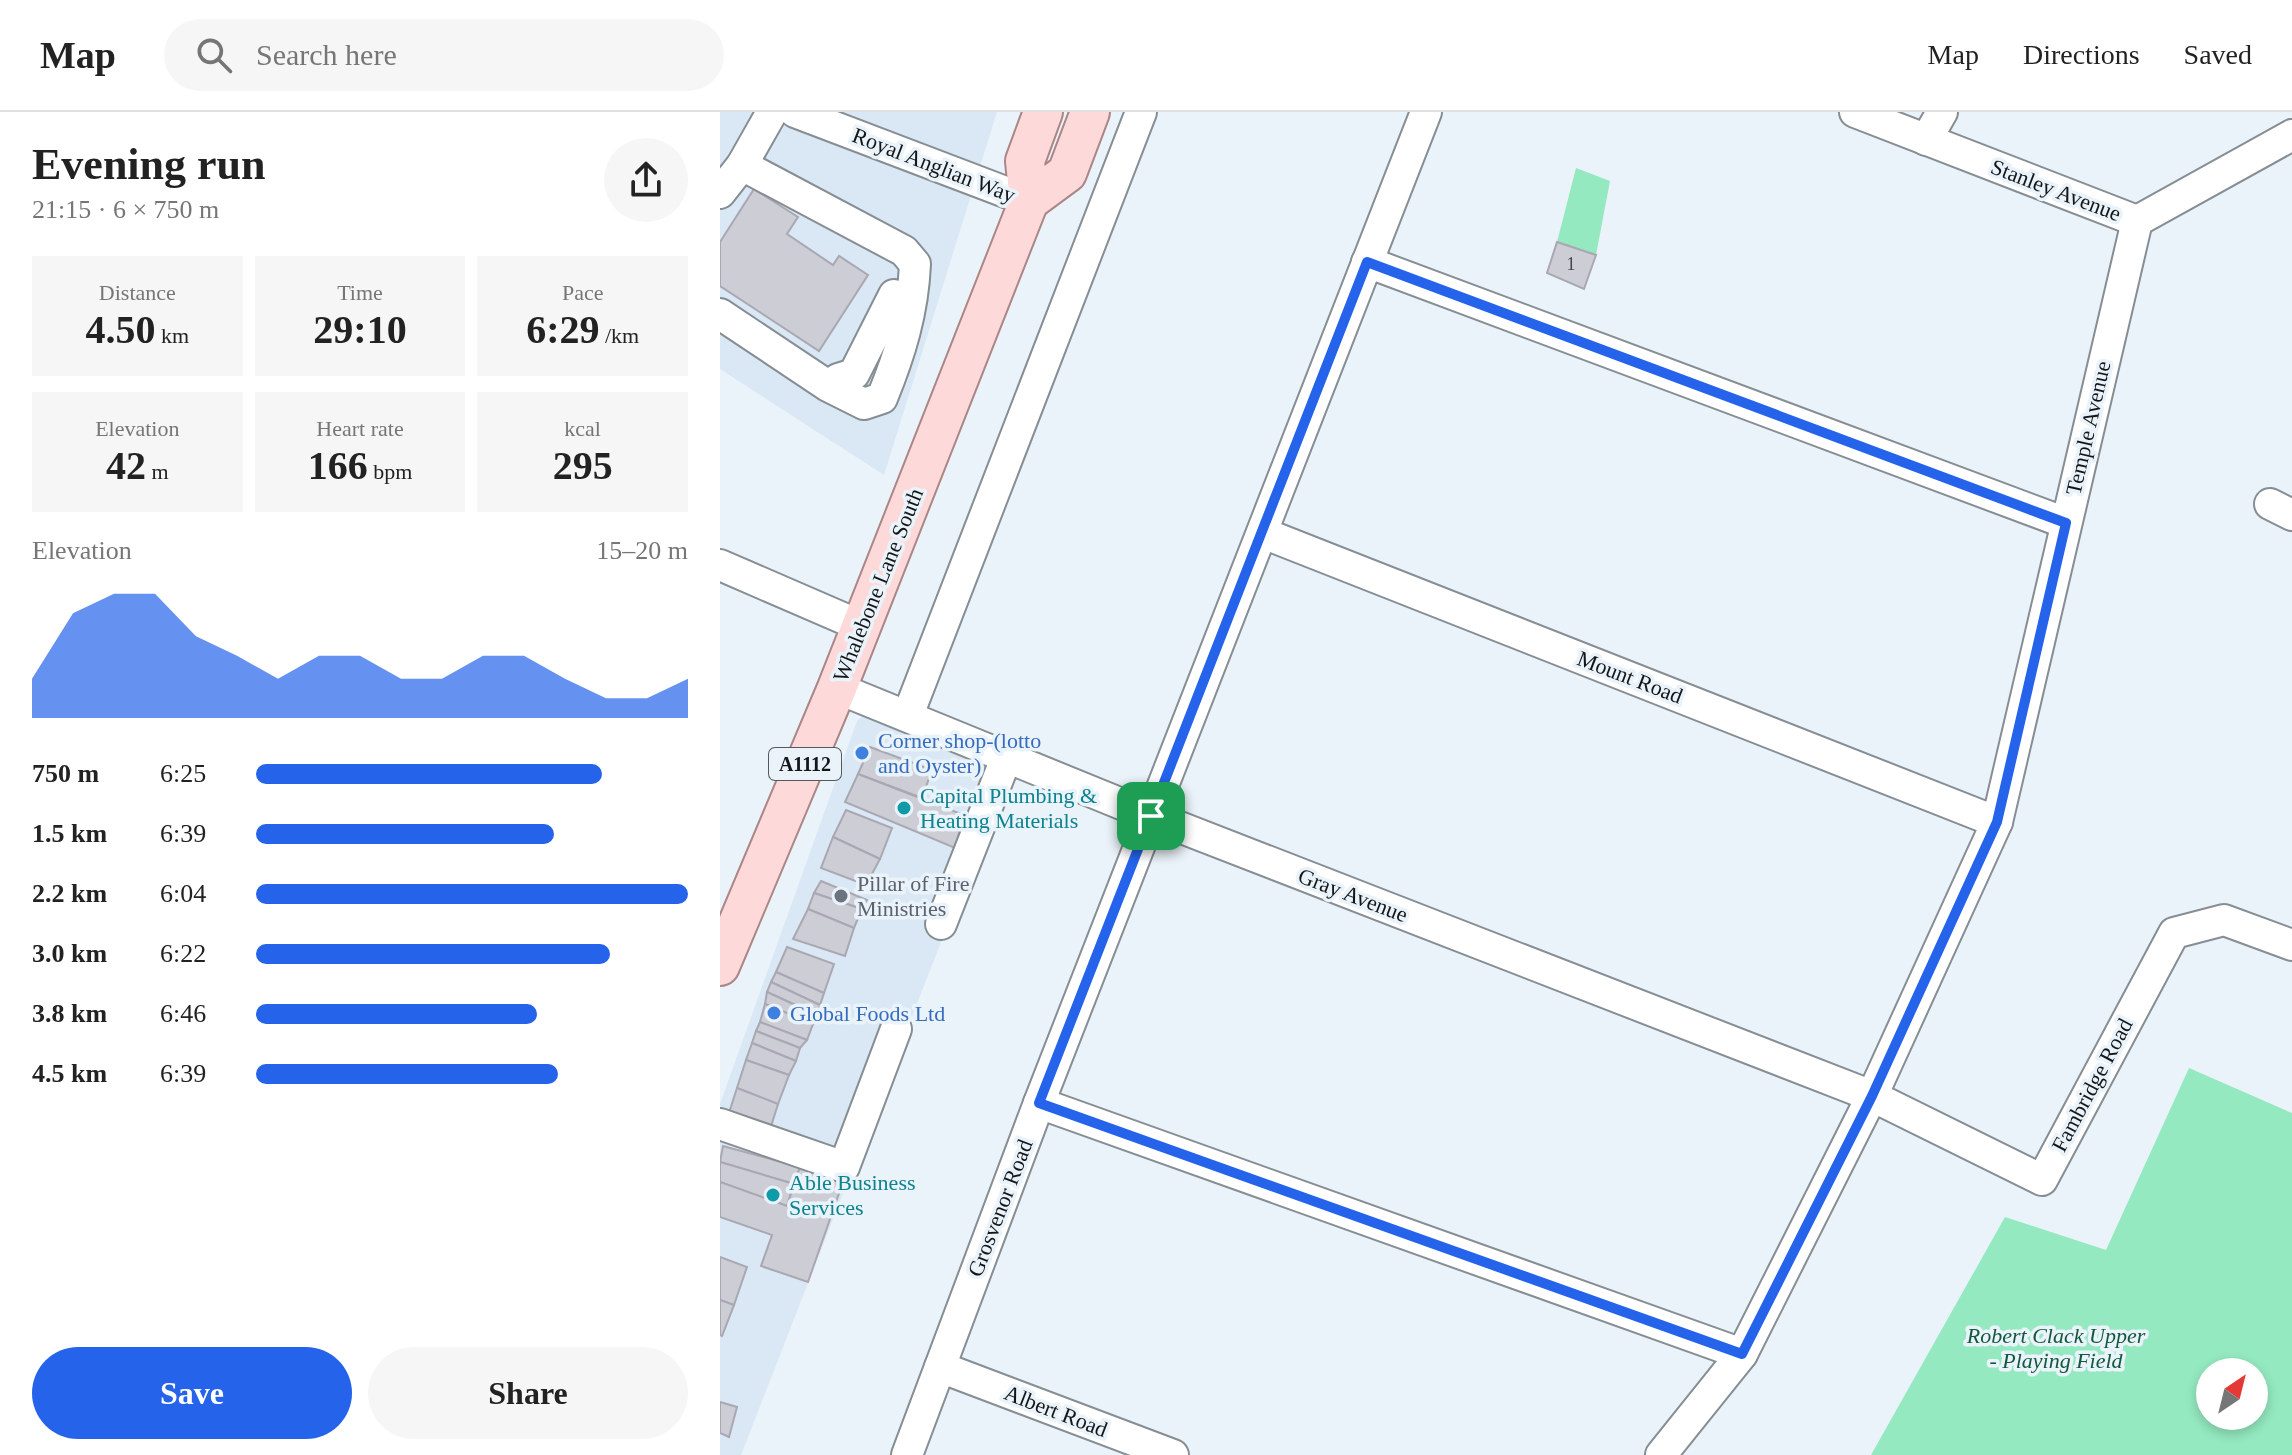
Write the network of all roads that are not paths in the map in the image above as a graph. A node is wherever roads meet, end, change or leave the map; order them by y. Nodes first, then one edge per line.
1 (772, 112) edge
2 (795, 112) edge
3 (1043, 112) edge
4 (1090, 112) edge
5 (1141, 112) edge
6 (1426, 112) edge
7 (1855, 112) edge
8 (1942, 112) edge
9 (2292, 135) edge
10 (1926, 140) junction
11 (742, 165) junction
12 (720, 193) edge
13 (1029, 201) junction
14 (2137, 221) junction
15 (904, 251) junction
16 (1367, 262) junction
17 (720, 305) edge
18 (720, 314) edge
19 (2066, 523) junction
20 (1263, 533) junction
21 (720, 565) edge
22 (861, 626) junction
23 (837, 688) junction
24 (908, 715) junction
25 (1007, 756) junction
26 (1151, 816) junction
27 (1997, 822) junction
28 (941, 924) dead end
29 (724, 944) edge
30 (2292, 945) edge
31 (896, 1029) dead end
32 (1872, 1096) junction
33 (1039, 1103) junction
34 (720, 1124) edge
35 (1742, 1354) junction
36 (940, 1367) junction
37 (907, 1455) edge
38 (1173, 1455) edge
39 (1661, 1455) edge

1 - 11 street
2 - 13 street, Royal Anglian Way
3 - 13 main road, Whalebone Lane South / A1112
4 - 13 main road
5 - 24 street
6 - 16 street, Grosvenor Road
7 - 10 street, Stanley Avenue
8 - 10 street
9 - 14 street, Stanley Avenue
10 - 14 street, Stanley Avenue
11 - 12 street
11 - 15 street
13 - 22 main road, Whalebone Lane South / A1112
14 - 19 street, Temple Avenue
15 - 17 street
15 - 18 street
16 - 19 street
16 - 20 street, Grosvenor Road
19 - 27 street, Temple Avenue
20 - 26 street, Grosvenor Road
20 - 27 street, Mount Road
21 - 22 street
22 - 23 main road, Whalebone Lane South / A1112
23 - 24 street, Gray Avenue
23 - 29 main road, Whalebone Lane South / A1112
24 - 25 street, Gray Avenue
25 - 26 street, Gray Avenue
25 - 28 street
26 - 32 street, Gray Avenue
26 - 33 street, Grosvenor Road
27 - 32 street, Temple Avenue
30 - 32 street, Fambridge Road
31 - 34 street
32 - 35 street, Temple Avenue
33 - 35 street
33 - 36 street, Grosvenor Road
35 - 39 street, Temple Avenue
36 - 37 street, Grosvenor Road
36 - 38 street, Albert Road

